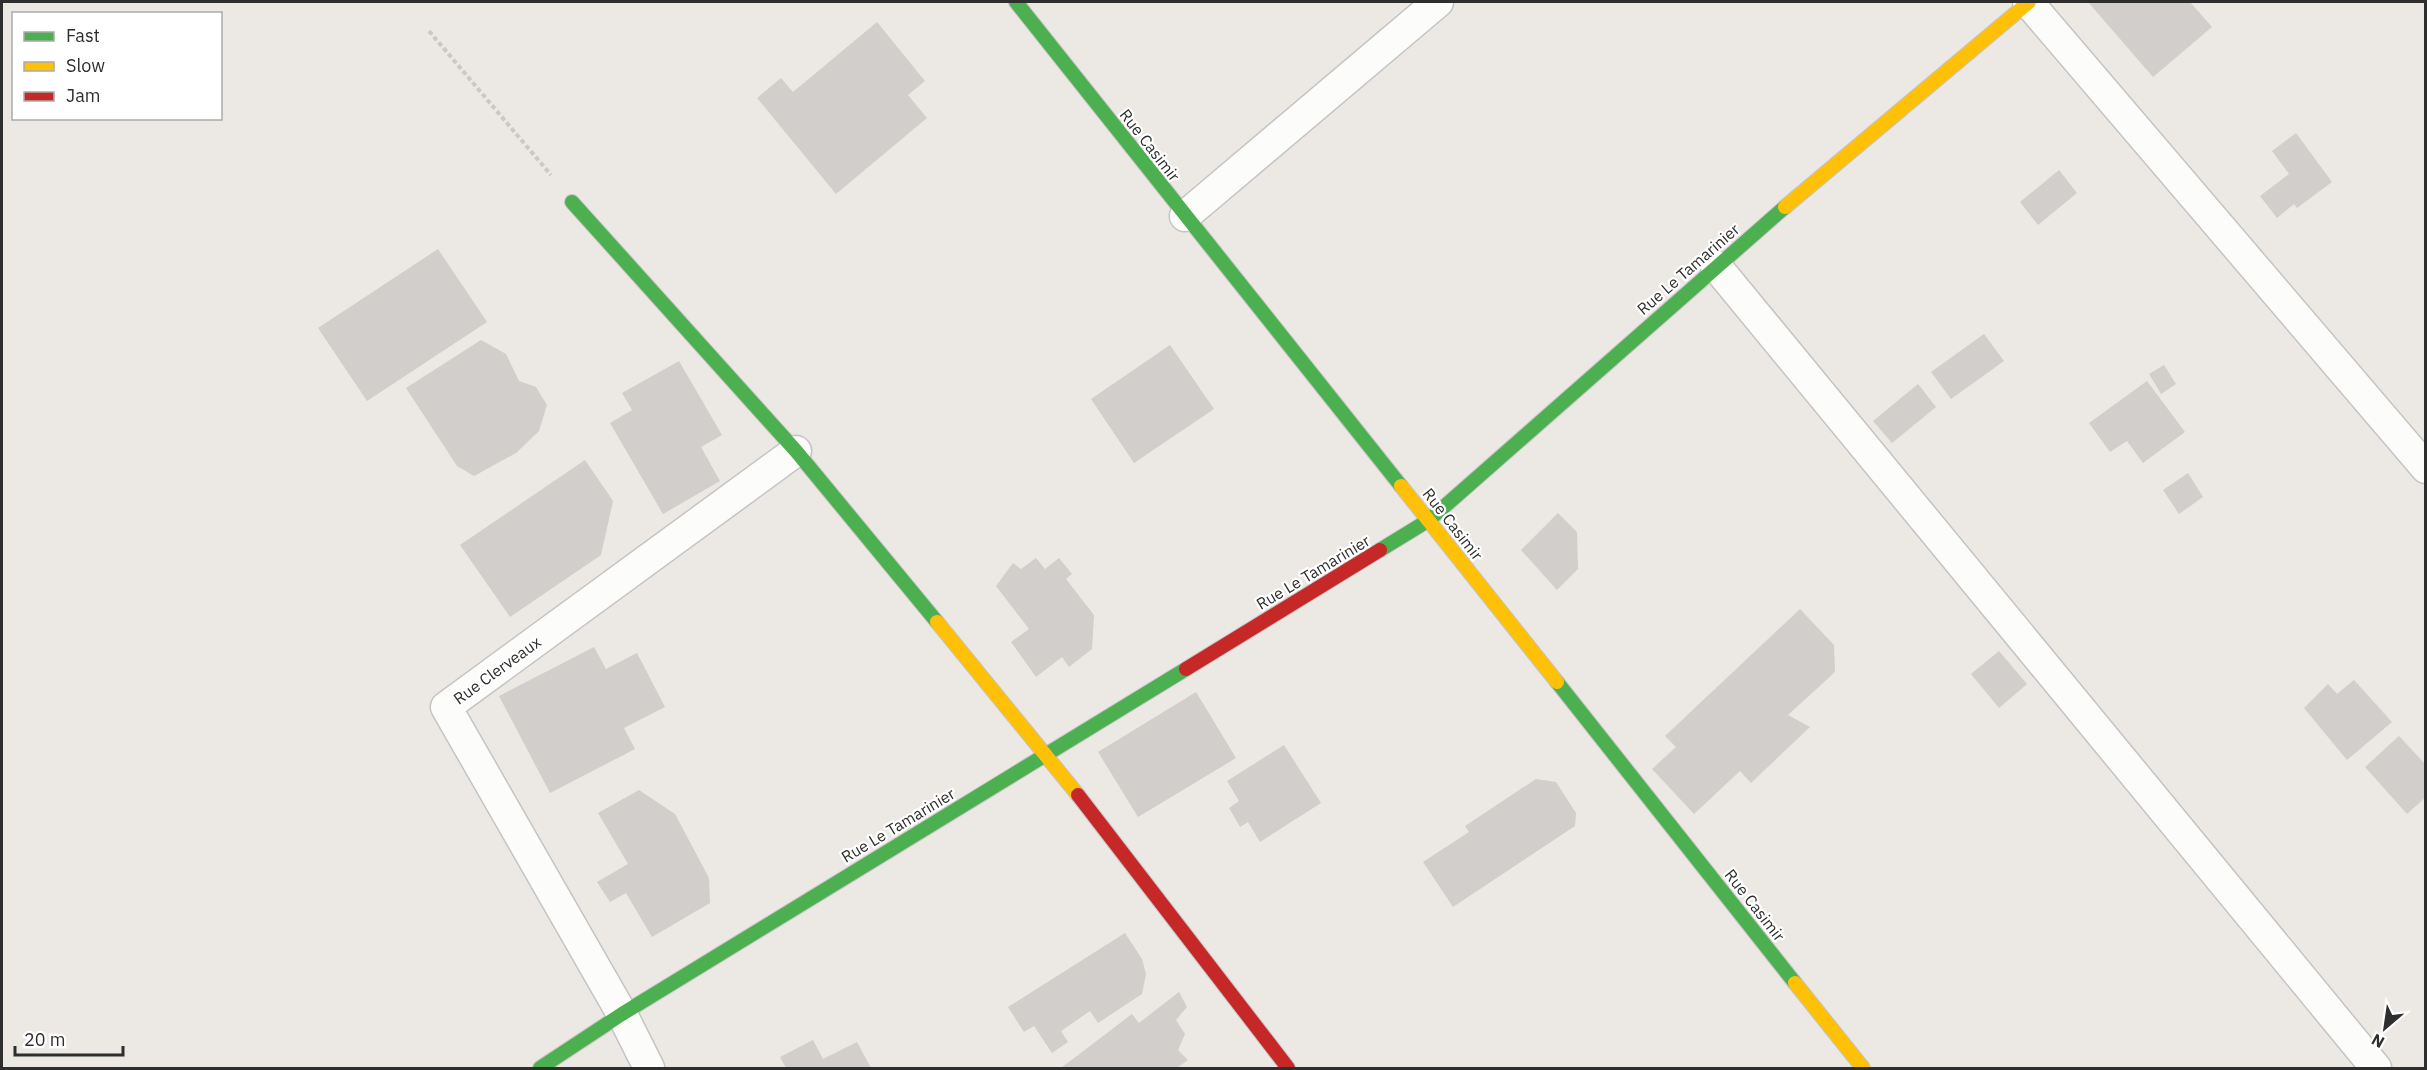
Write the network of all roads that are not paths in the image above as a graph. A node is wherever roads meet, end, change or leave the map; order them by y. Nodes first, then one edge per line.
1 (1016, 2) edge
2 (1438, 2) edge
3 (2028, 2) edge
4 (572, 202) road end
5 (1185, 216) junction
6 (1716, 266) junction
7 (796, 451) junction
8 (2426, 468) edge
9 (1429, 520) junction
10 (1047, 754) junction
11 (622, 1014) junction
12 (540, 1068) edge
13 (650, 1068) edge
14 (1288, 1068) edge
15 (1863, 1068) edge
16 (2376, 1068) edge

1 - 5 street, Rue Casimir
2 - 5 street
3 - 6 street, Rue Le Tamarinier
3 - 8 street
4 - 7 street
5 - 9 street, Rue Casimir
6 - 9 street, Rue Le Tamarinier
6 - 16 street
7 - 10 street
7 - 11 street, Rue Clerveaux
9 - 10 street, Rue Le Tamarinier
9 - 15 street, Rue Casimir
10 - 11 street, Rue Le Tamarinier
10 - 14 street
11 - 12 street, Rue Le Tamarinier
11 - 13 street, Rue Clerveaux

